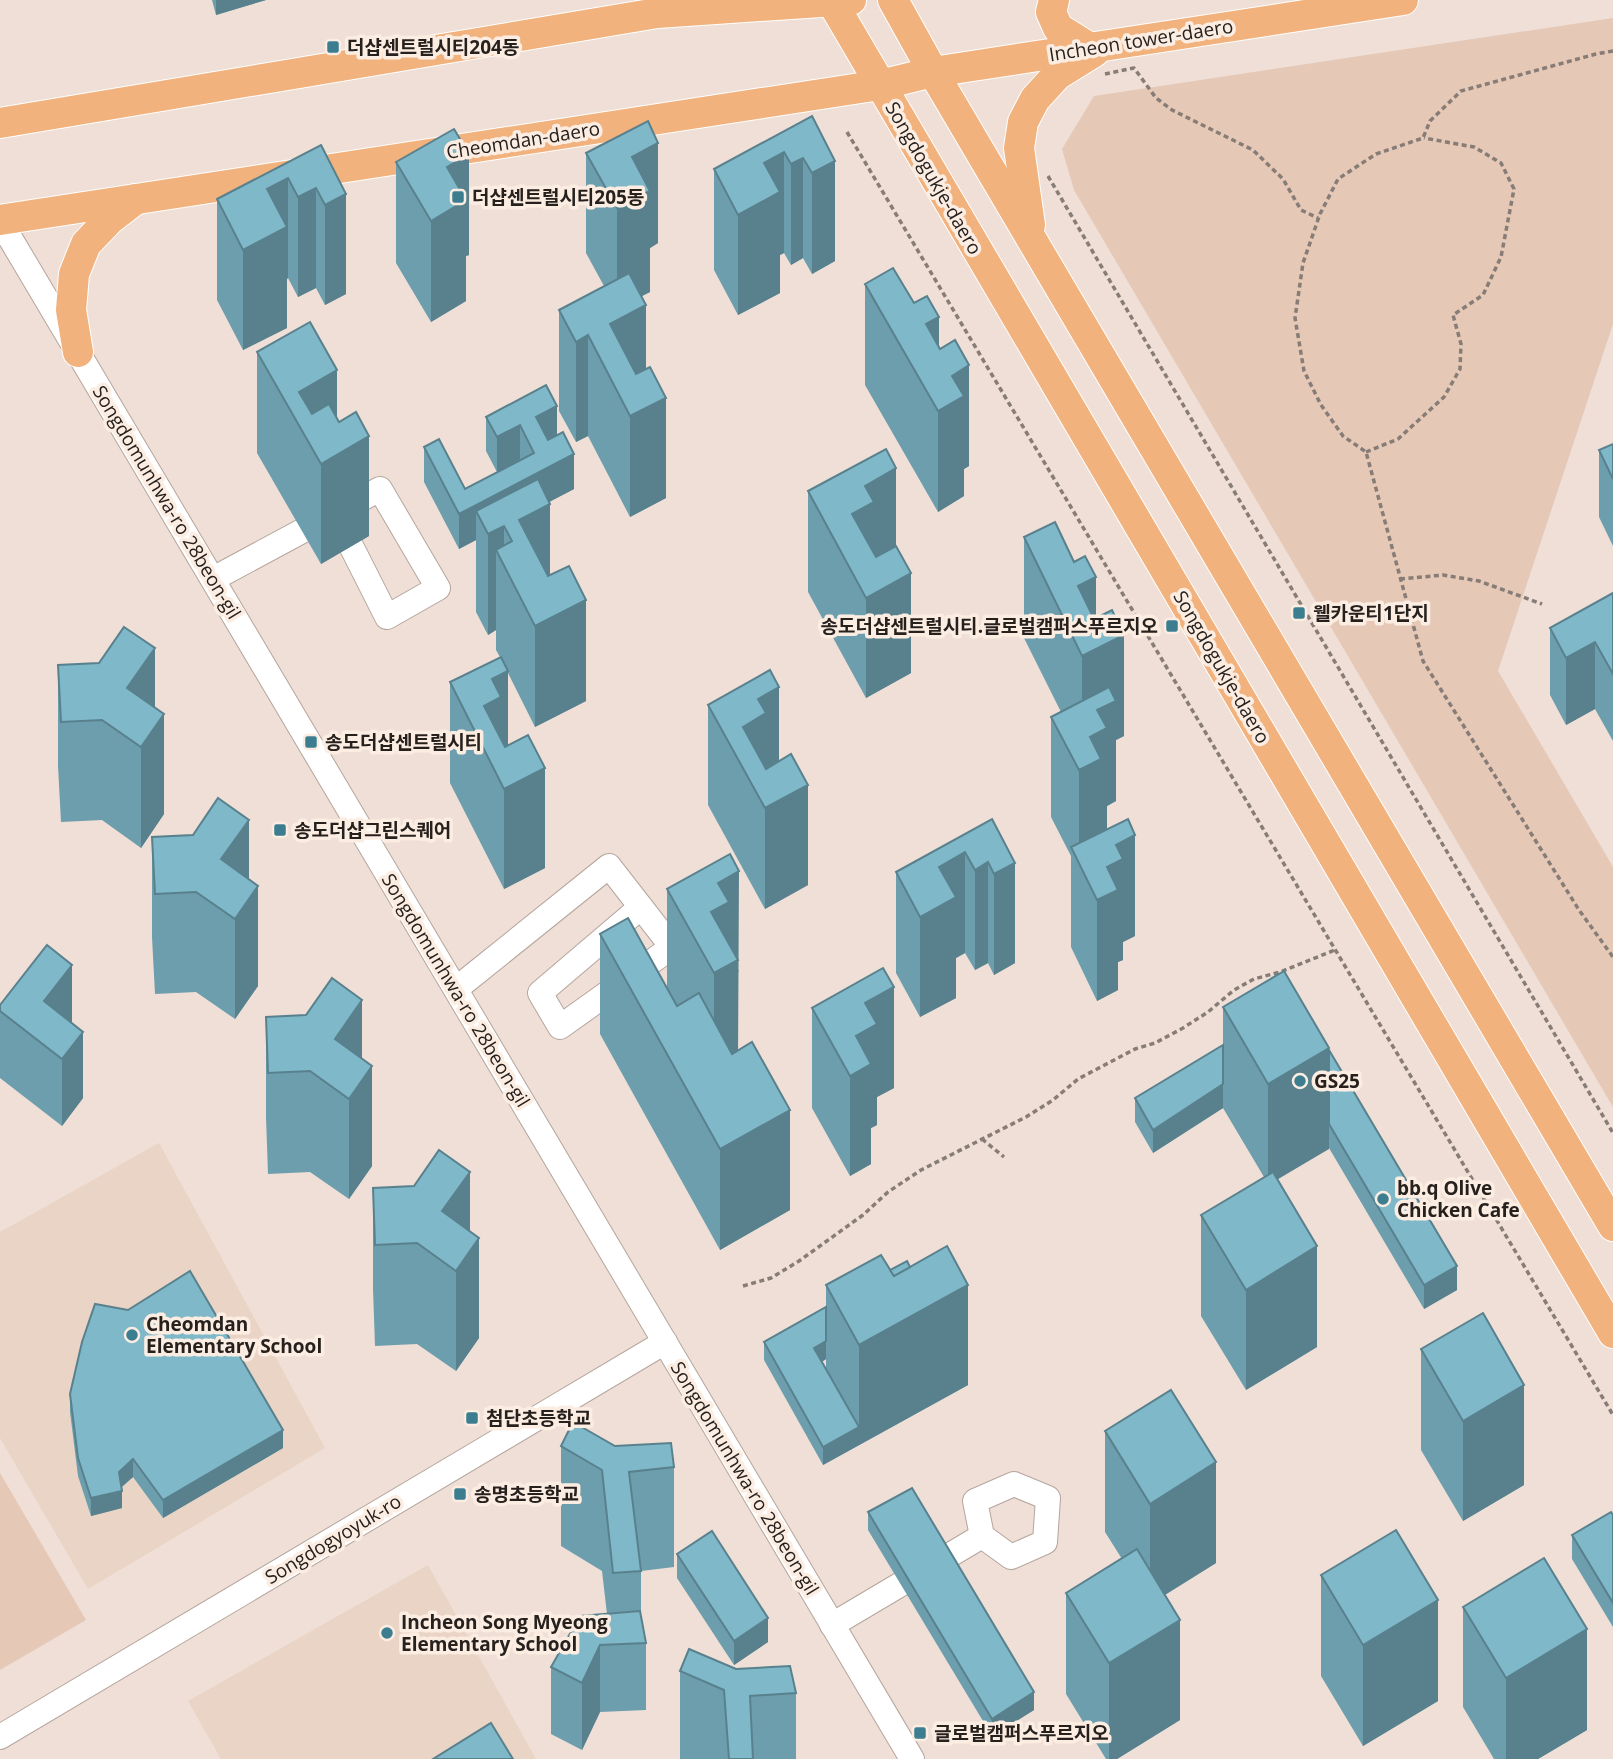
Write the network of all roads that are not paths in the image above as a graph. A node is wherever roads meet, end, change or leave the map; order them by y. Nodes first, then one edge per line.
1 (687, 0) edge
2 (893, 0) edge
3 (1054, 0) edge
4 (1403, 0) edge
5 (838, 1) edge
6 (657, 13) junction
7 (1098, 56) junction
8 (933, 72) junction
9 (880, 85) junction
10 (0, 123) edge
11 (136, 199) junction
12 (0, 221) edge
13 (1032, 239) junction
14 (78, 352) junction
15 (339, 522) edge
16 (213, 579) junction
17 (641, 906) junction
18 (456, 989) junction
19 (1613, 1226) edge
20 (1613, 1333) edge
21 (665, 1342) junction
22 (982, 1536) dead end
23 (832, 1625) junction
24 (0, 1737) edge
25 (912, 1759) edge

1 - 6 main road
2 - 8 main road
3 - 7 main road
4 - 7 main road, Incheon tower-daero
5 - 6 main road
5 - 9 main road, Songdogukje-daero
6 - 10 main road
7 - 8 main road, Incheon tower-daero
7 - 13 main road
8 - 9 main road, Incheon tower-daero
8 - 13 main road
9 - 11 main road, Cheomdan-daero
9 - 20 main road, Songdogukje-daero
11 - 12 main road, Cheomdan-daero
11 - 14 main road
12 - 14 street, Songdomunhwa-ro 28beon-gil
13 - 19 main road
14 - 16 street, Songdomunhwa-ro 28beon-gil
15 - 16 street
16 - 18 street, Songdomunhwa-ro 28beon-gil
17 - 17 street
17 - 18 street
18 - 21 street, Songdomunhwa-ro 28beon-gil
21 - 23 street, Songdomunhwa-ro 28beon-gil
21 - 24 street, Songdogyoyuk-ro
22 - 23 street
23 - 25 street, Songdomunhwa-ro 28beon-gil

